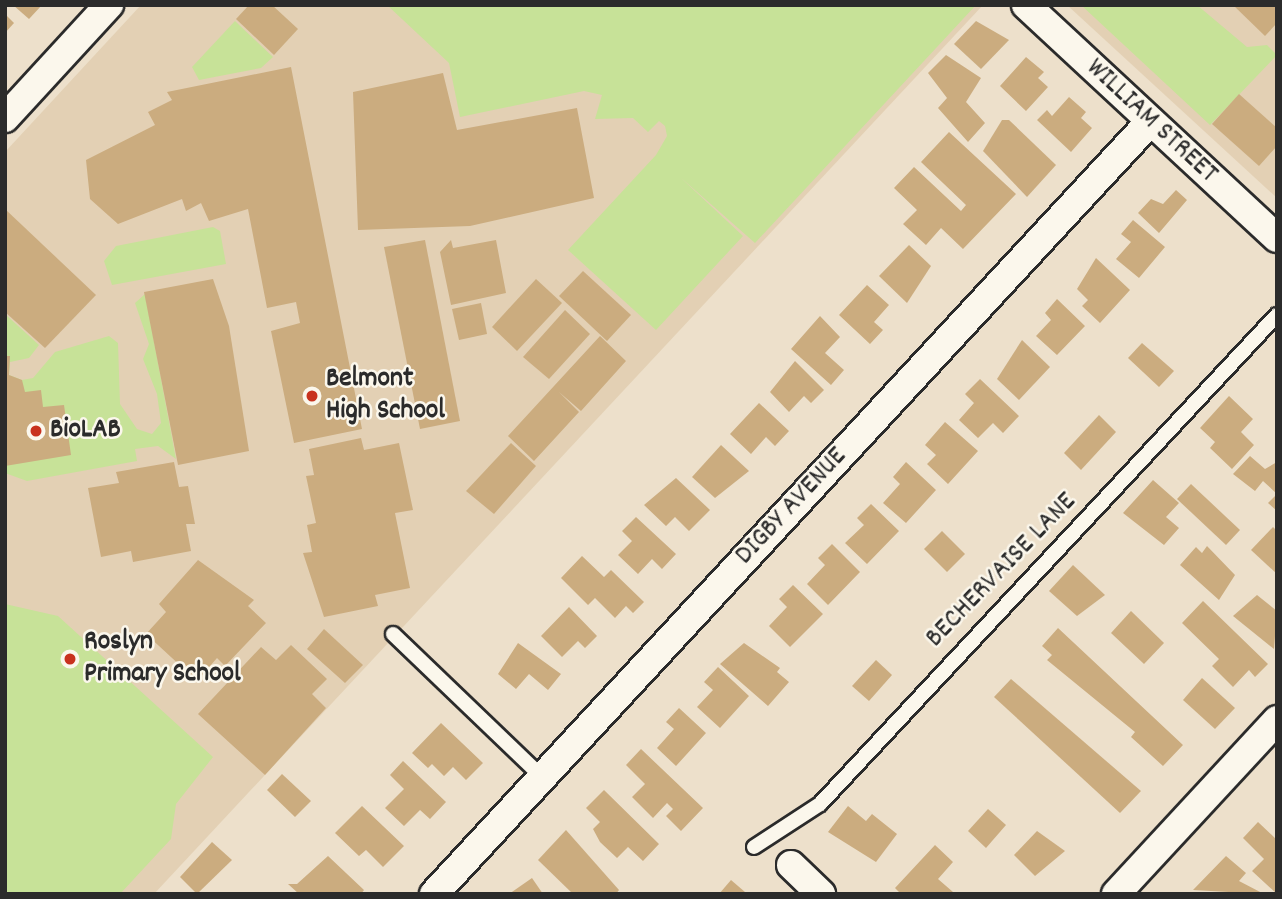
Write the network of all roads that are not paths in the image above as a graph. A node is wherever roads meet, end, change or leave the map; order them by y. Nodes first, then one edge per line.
1 (109, 5) edge
2 (1026, 5) edge
3 (5, 118) edge
4 (1150, 122) junction
5 (1277, 238) edge
6 (1277, 315) edge
7 (394, 634) dead end
8 (1277, 720) edge
9 (541, 778) junction
10 (754, 847) dead end
11 (792, 865) dead end
12 (434, 894) edge
13 (821, 894) edge
14 (1116, 894) edge

1 - 3 street
2 - 4 street, WILLIAM STREET
4 - 5 street, WILLIAM STREET
4 - 9 street, DIGBY AVENUE
6 - 10 lane, BECHERVAISE LANE
7 - 9 lane
8 - 14 street
9 - 12 street, DIGBY AVENUE
11 - 13 street

